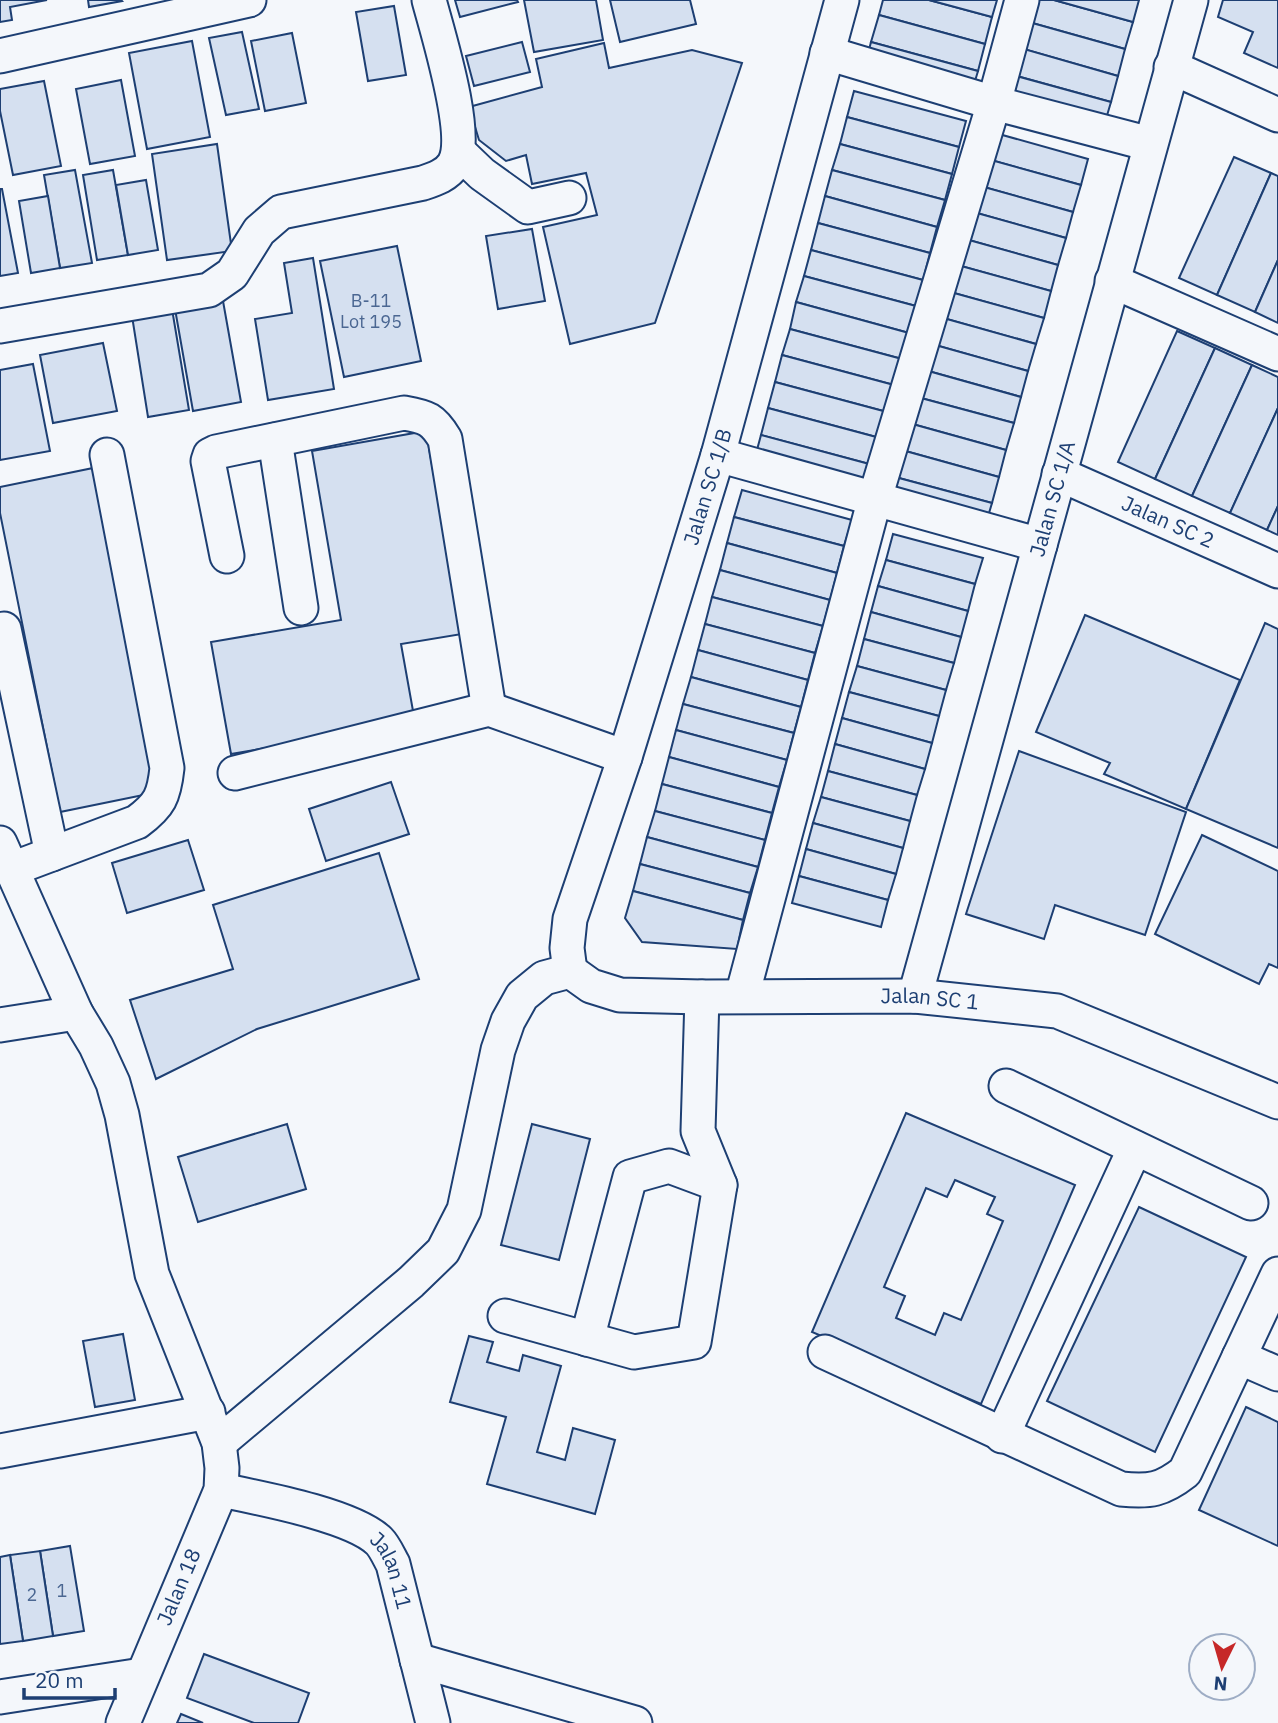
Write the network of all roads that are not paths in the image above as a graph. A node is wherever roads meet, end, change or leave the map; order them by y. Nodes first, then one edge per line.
1 (249, 0) edge
2 (429, 0) edge
3 (842, 0) edge
4 (1022, 0) edge
5 (1191, 0) edge
6 (827, 53) junction
7 (0, 56) edge
8 (1171, 67) junction
9 (994, 103) junction
10 (1278, 115) edge
11 (1150, 144) junction
12 (459, 152) junction
13 (569, 198) dead end
14 (1112, 281) junction
15 (0, 326) edge
16 (1278, 354) edge
17 (275, 440) junction
18 (718, 454) junction
19 (107, 456) dead end
20 (1059, 474) junction
21 (875, 498) junction
22 (1040, 545) junction
23 (227, 556) dead end
24 (1278, 571) edge
25 (301, 608) dead end
26 (4, 629) dead end
27 (489, 709) junction
28 (625, 757) junction
29 (235, 773) dead end
30 (52, 854) junction
31 (6, 856) edge
32 (570, 971) junction
33 (742, 996) junction
34 (915, 996) junction
35 (702, 997) junction
36 (76, 1013) junction
37 (0, 1025) edge
38 (1006, 1086) dead end
39 (1278, 1102) edge
40 (1135, 1148) junction
41 (720, 1185) junction
42 (1251, 1203) dead end
43 (1278, 1274) edge
44 (505, 1316) dead end
45 (587, 1339) junction
46 (825, 1352) dead end
47 (1239, 1357) junction
48 (1278, 1374) edge
49 (213, 1428) junction
50 (1002, 1436) junction
51 (0, 1451) edge
52 (221, 1490) junction
53 (417, 1660) junction
54 (142, 1675) junction
55 (0, 1697) edge
56 (123, 1723) edge
57 (433, 1723) edge
58 (635, 1723) edge

1 - 7 street
2 - 12 street
3 - 6 street, Jalan SC 1/B
4 - 9 street
5 - 8 street, Jalan SC 1/A
6 - 9 street
6 - 18 street, Jalan SC 1/B
8 - 10 street
8 - 11 street, Jalan SC 1/A
9 - 11 street
9 - 21 street
11 - 14 street, Jalan SC 1/A
12 - 13 street
12 - 15 street
14 - 16 street
14 - 20 street, Jalan SC 1/A
17 - 23 street
17 - 25 street
17 - 27 street
18 - 21 street
18 - 28 street, Jalan SC 1/B
19 - 30 street
20 - 22 street, Jalan SC 1/A
20 - 24 street, Jalan SC 2
21 - 22 street
21 - 33 street
22 - 34 street, Jalan SC 1/A
26 - 30 street
27 - 28 street
27 - 29 street
28 - 32 street, Jalan SC 1/B
30 - 31 street
31 - 36 street
32 - 35 street, Jalan SC 1
32 - 49 street
33 - 34 street, Jalan SC 1
33 - 35 street, Jalan SC 1
34 - 39 street, Jalan SC 1
35 - 41 street
36 - 37 street
36 - 49 street
38 - 40 street
40 - 42 street
40 - 50 street
41 - 45 street
41 - 45 street
43 - 47 street
44 - 45 street
46 - 50 street
47 - 48 street
47 - 50 street
49 - 51 street
49 - 52 street
52 - 53 street, Jalan 11
52 - 54 street, Jalan 18
53 - 57 street, Jalan 11
53 - 58 street
54 - 55 street
54 - 56 street, Jalan 18

